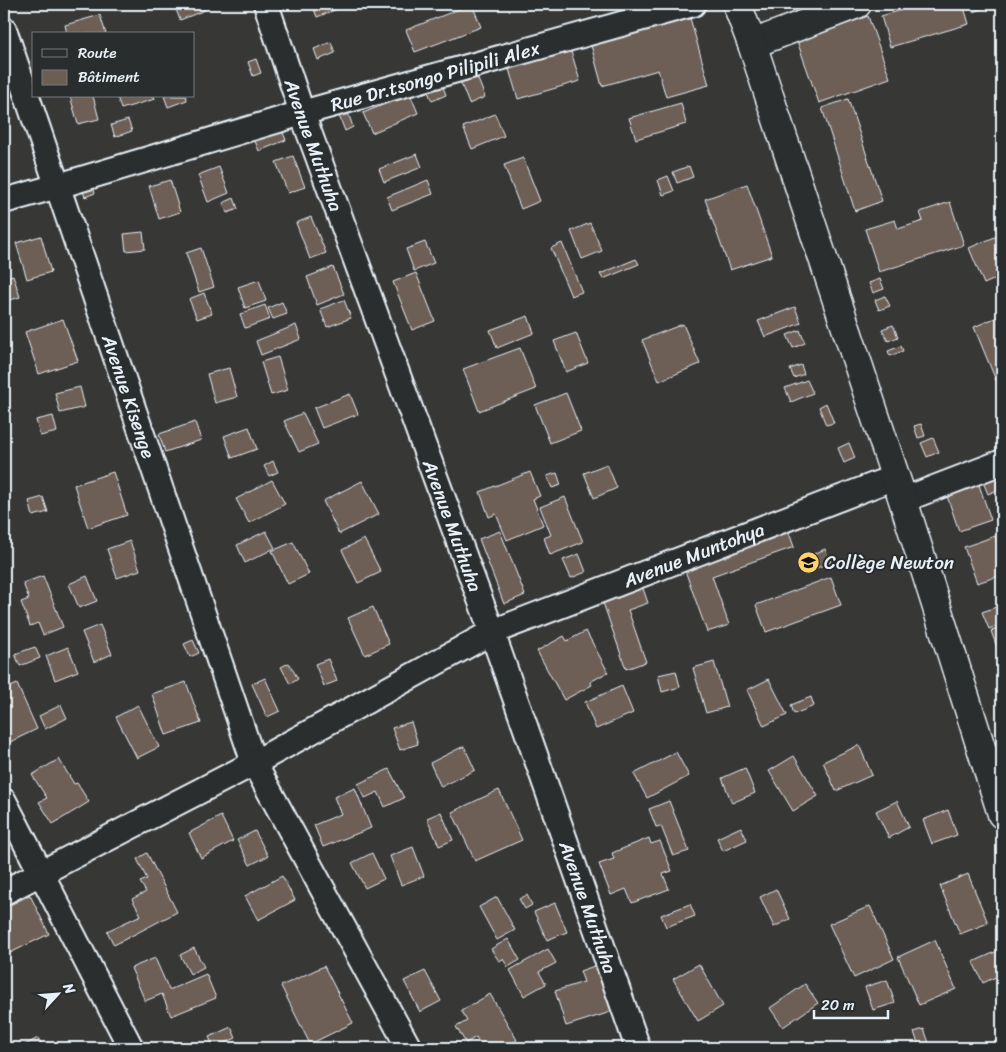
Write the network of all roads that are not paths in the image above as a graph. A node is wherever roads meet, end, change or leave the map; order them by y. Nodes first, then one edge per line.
1 (266, 4) edge
2 (693, 4) edge
3 (737, 4) edge
4 (857, 4) edge
5 (4, 29) edge
6 (752, 44) junction
7 (302, 113) junction
8 (58, 186) junction
9 (4, 201) edge
10 (1002, 462) edge
11 (899, 489) junction
12 (492, 632) junction
13 (254, 762) junction
14 (4, 801) edge
15 (1002, 814) edge
16 (40, 875) junction
17 (4, 892) edge
18 (131, 1048) edge
19 (409, 1048) edge
20 (638, 1048) edge

1 - 7 street, Avenue Muthuha
2 - 7 street, Rue Dr.tsongo Pilipili Alex
3 - 6 main road
4 - 6 main road
5 - 8 street, Avenue Kisenge
6 - 11 main road
7 - 8 street, Rue Dr.tsongo Pilipili Alex
7 - 12 street, Avenue Muthuha
8 - 9 street, Rue Dr.tsongo Pilipili Alex
8 - 13 street, Avenue Kisenge
10 - 11 street, Avenue Muntohya
11 - 12 street, Avenue Muntohya
11 - 15 main road
12 - 13 street, Avenue Muntohya
12 - 20 street, Avenue Muthuha
13 - 16 street, Avenue Muntohya
13 - 19 street, Avenue Kisenge
14 - 16 street
16 - 17 street, Avenue Muntohya
16 - 18 street

